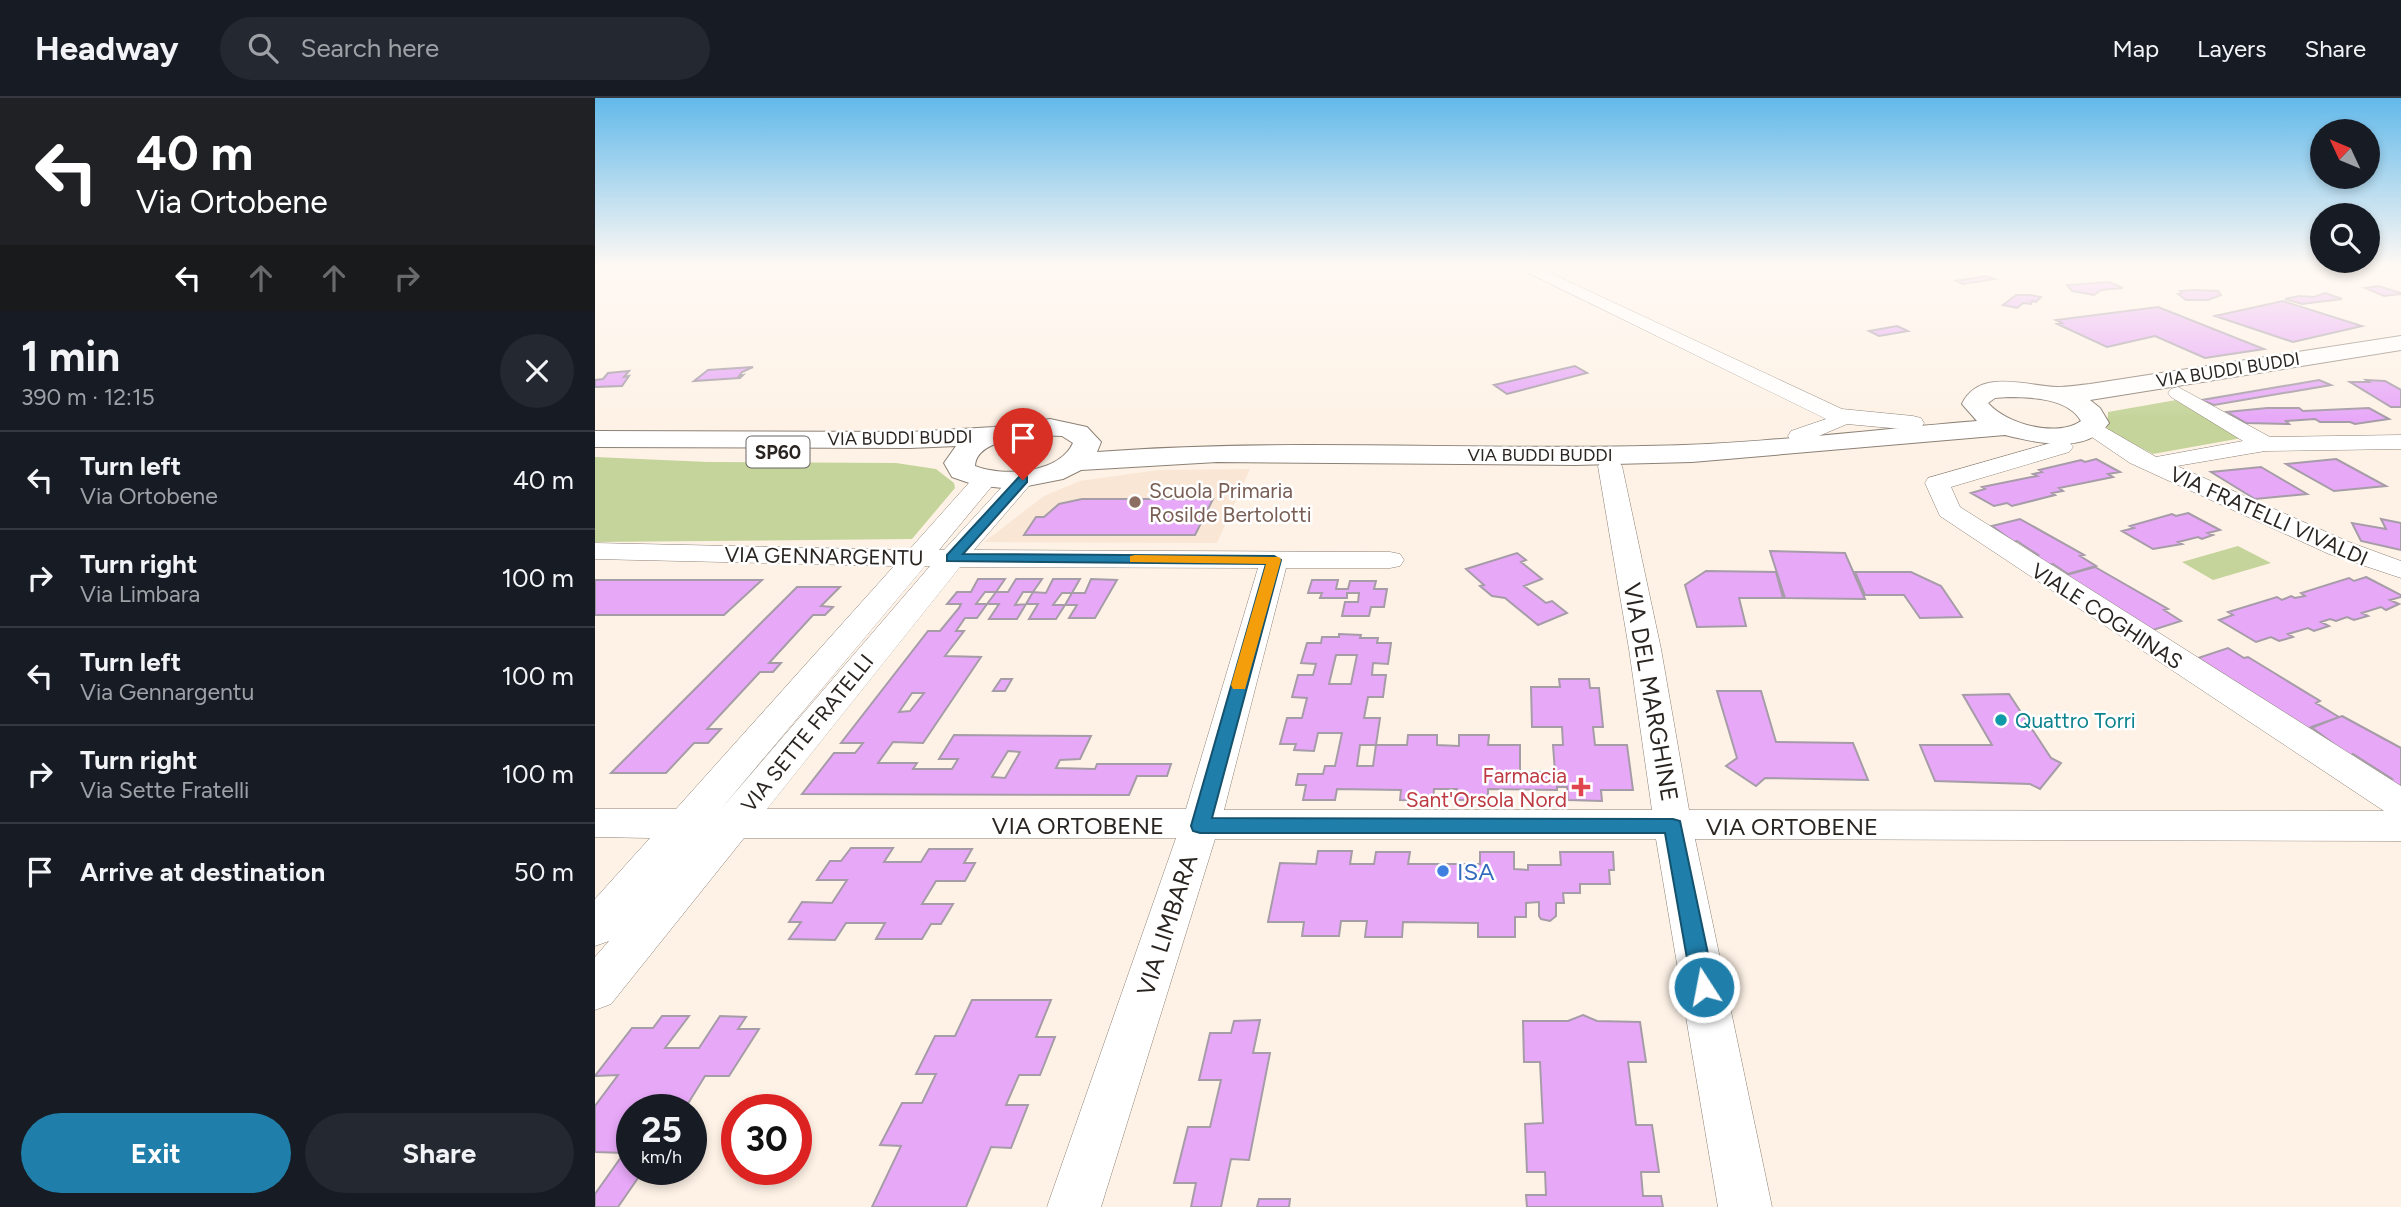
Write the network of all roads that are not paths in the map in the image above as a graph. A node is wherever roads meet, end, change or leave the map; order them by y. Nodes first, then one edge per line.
1 (1627, 316) edge
2 (2401, 343) edge
3 (2401, 356) edge
4 (2178, 393) junction
5 (2055, 395) junction
6 (1978, 411) junction
7 (1834, 414) junction
8 (2089, 419) junction
9 (1913, 423) junction
10 (2006, 427) junction
11 (995, 435) junction
12 (1798, 436) junction
13 (595, 439) edge
14 (2063, 441) junction
15 (2353, 442) junction
16 (2401, 442) edge
17 (2266, 444) junction
18 (595, 452) edge
19 (1081, 452) junction
20 (2146, 461) junction
21 (1610, 466) dead end
22 (2401, 466) edge
23 (972, 472) junction
24 (1023, 480) junction
25 (595, 551) edge
26 (917, 558) junction
27 (951, 558) junction
28 (1274, 560) junction
29 (1389, 560) dead end
30 (2401, 570) edge
31 (2401, 804) edge
32 (595, 823) edge
33 (687, 823) junction
34 (734, 823) junction
35 (1200, 826) junction
36 (1673, 826) junction
37 (2401, 826) edge
38 (595, 928) edge
39 (595, 990) edge
40 (1075, 1207) edge
41 (1745, 1207) edge

1 - 7 street
2 - 5 main road, VIA BUDDI BUDDI
3 - 4 main road
4 - 8 main road
4 - 17 street
5 - 6 main road
5 - 8 main road
6 - 9 main road, VIA BUDDI BUDDI
6 - 10 main road
7 - 9 street
7 - 12 street
8 - 14 main road
8 - 20 street, VIA FRATELLI VIVALDI
9 - 12 main road, VIA BUDDI BUDDI
10 - 14 main road
10 - 19 main road, VIA BUDDI BUDDI
11 - 13 main road, VIA BUDDI BUDDI / SP60
11 - 19 main road
11 - 23 main road
12 - 19 main road, VIA BUDDI BUDDI
14 - 20 street, VIA FRATELLI VIVALDI
14 - 31 street, VIALE COGHINAS
15 - 16 street
15 - 17 street
15 - 22 street
17 - 20 street
18 - 23 main road, VIA BUDDI BUDDI / SP60
19 - 24 main road, VIA BUDDI BUDDI
20 - 30 street, VIA FRATELLI VIVALDI
21 - 36 street, VIA DEL MARGHINE
23 - 24 main road, VIA BUDDI BUDDI
23 - 26 street, VIA SETTE FRATELLI
24 - 27 street, VIA SETTE FRATELLI
25 - 26 street, VIA GENNARGENTU
26 - 27 street, VIA GENNARGENTU
26 - 33 street, VIA SETTE FRATELLI
27 - 28 street, VIA GENNARGENTU
27 - 34 street, VIA SETTE FRATELLI
28 - 29 street, VIA GENNARGENTU
28 - 35 street, VIA LIMBARA
32 - 33 street, VIA ORTOBENE
33 - 34 street, VIA ORTOBENE
33 - 38 street, VIA SETTE FRATELLI
34 - 35 street, VIA ORTOBENE
34 - 39 street, VIA SETTE FRATELLI
35 - 36 street, VIA ORTOBENE
35 - 40 street, VIA LIMBARA
36 - 37 street, VIA ORTOBENE
36 - 41 street, VIA DEL MARGHINE

